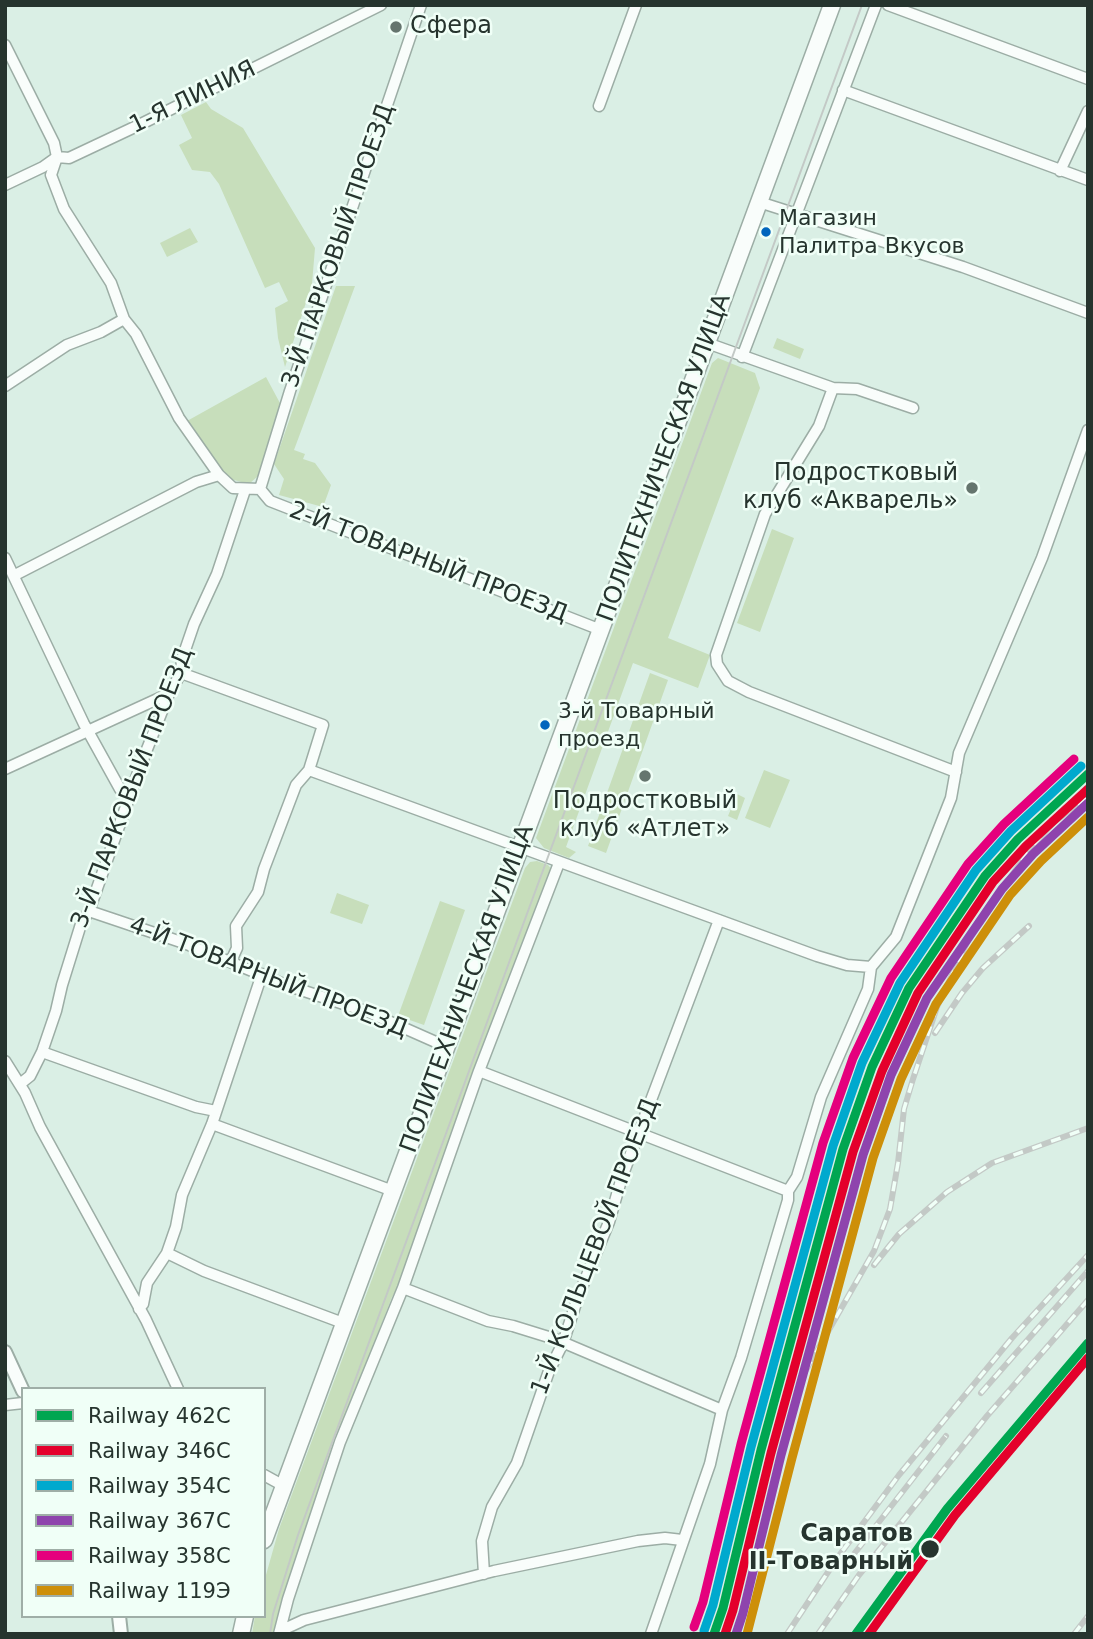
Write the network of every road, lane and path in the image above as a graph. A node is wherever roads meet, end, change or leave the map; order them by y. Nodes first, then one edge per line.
1 (381, 5) edge
2 (421, 5) edge
3 (636, 5) edge
4 (832, 5) edge
5 (876, 5) edge
6 (888, 5) edge
7 (5, 45) edge
8 (1088, 79) edge
9 (843, 90) junction
10 (599, 106) dead end
11 (1088, 111) edge
12 (57, 157) junction
13 (1060, 171) junction
14 (1088, 180) edge
15 (5, 185) edge
16 (759, 202) junction
17 (795, 215) junction
18 (1088, 313) edge
19 (124, 319) junction
20 (707, 343) junction
21 (742, 357) junction
22 (5, 386) edge
23 (833, 388) junction
24 (912, 408) dead end
25 (1088, 430) edge
26 (219, 475) junction
27 (260, 489) junction
28 (245, 490) junction
29 (5, 558) edge
30 (16, 577) junction
31 (5, 584) edge
32 (601, 630) junction
33 (181, 673) junction
34 (168, 696) junction
35 (88, 731) junction
36 (5, 769) edge
37 (309, 770) junction
38 (956, 772) junction
39 (130, 795) junction
40 (520, 848) junction
41 (559, 863) junction
42 (89, 911) junction
43 (719, 920) junction
44 (231, 961) junction
45 (871, 967) junction
46 (262, 974) junction
47 (447, 1047) junction
48 (42, 1052) junction
49 (5, 1061) edge
50 (479, 1071) junction
51 (20, 1084) junction
52 (216, 1111) junction
53 (212, 1124) junction
54 (640, 1132) junction
55 (393, 1191) junction
56 (788, 1191) junction
57 (167, 1253) junction
58 (403, 1288) junction
59 (139, 1309) junction
60 (343, 1323) junction
61 (563, 1343) junction
62 (5, 1352) edge
63 (21, 1387) edge
64 (177, 1387) edge
65 (722, 1410) junction
66 (266, 1476) edge
67 (284, 1486) junction
68 (266, 1535) edge
69 (682, 1540) junction
70 (484, 1574) junction
71 (280, 1632) edge
72 (652, 1634) edge

1 - 12 street, 1-Я ЛИНИЯ
2 - 27 street, 3-Й ПАРКОВЫЙ ПРОЕЗД
3 - 10 street
4 - 16 main road, ПОЛИТЕХНИЧЕСКАЯ УЛИЦА
5 - 9 street
6 - 8 street
7 - 12 street
9 - 13 street
9 - 17 street
11 - 13 street
12 - 15 street, 1-Я ЛИНИЯ
12 - 19 street
13 - 14 street
16 - 17 street
16 - 20 main road, ПОЛИТЕХНИЧЕСКАЯ УЛИЦА
17 - 18 street
17 - 21 street
19 - 22 street
19 - 26 street
20 - 21 street
20 - 32 main road, ПОЛИТЕХНИЧЕСКАЯ УЛИЦА
21 - 23 street
23 - 24 street
23 - 38 street
25 - 38 street
26 - 28 street
26 - 30 street
27 - 28 street
27 - 32 street, 2-Й ТОВАРНЫЙ ПРОЕЗД
28 - 33 street, 3-Й ПАРКОВЫЙ ПРОЕЗД
29 - 30 street
30 - 31 street
30 - 35 street
32 - 40 main road, ПОЛИТЕХНИЧЕСКАЯ УЛИЦА
33 - 34 street, 3-Й ПАРКОВЫЙ ПРОЕЗД
33 - 37 street
34 - 35 street
34 - 39 street, 3-Й ПАРКОВЫЙ ПРОЕЗД
35 - 36 street
35 - 39 street
37 - 40 street
37 - 44 street
38 - 45 street
39 - 42 street, 3-Й ПАРКОВЫЙ ПРОЕЗД
40 - 41 street
40 - 47 main road, ПОЛИТЕХНИЧЕСКАЯ УЛИЦА
41 - 43 street
41 - 50 street
42 - 44 street, 4-Й ТОВАРНЫЙ ПРОЕЗД
42 - 48 street, 3-Й ПАРКОВЫЙ ПРОЕЗД
43 - 45 street
43 - 54 street, 1-Й КОЛЬЦЕВОЙ ПРОЕЗД
44 - 46 street, 4-Й ТОВАРНЫЙ ПРОЕЗД
45 - 56 street
46 - 47 street, 4-Й ТОВАРНЫЙ ПРОЕЗД
46 - 52 street
47 - 55 main road, ПОЛИТЕХНИЧЕСКАЯ УЛИЦА
48 - 51 street, 3-Й ПАРКОВЫЙ ПРОЕЗД
48 - 52 street
49 - 51 street
50 - 54 street
50 - 58 street
51 - 59 street
52 - 53 street
53 - 55 street
53 - 57 street
54 - 56 street
54 - 61 street, 1-Й КОЛЬЦЕВОЙ ПРОЕЗД
55 - 60 main road, ПОЛИТЕХНИЧЕСКАЯ УЛИЦА
56 - 65 street
57 - 59 street
57 - 60 street
58 - 61 street
58 - 71 street
59 - 64 street
60 - 67 main road, ПОЛИТЕХНИЧЕСКАЯ УЛИЦА
61 - 65 street
61 - 70 street, 1-Й КОЛЬЦЕВОЙ ПРОЕЗД
62 - 63 street
65 - 69 street
66 - 67 street
67 - 68 main road, ПОЛИТЕХНИЧЕСКАЯ УЛИЦА
69 - 70 street
69 - 72 street
70 - 71 street

